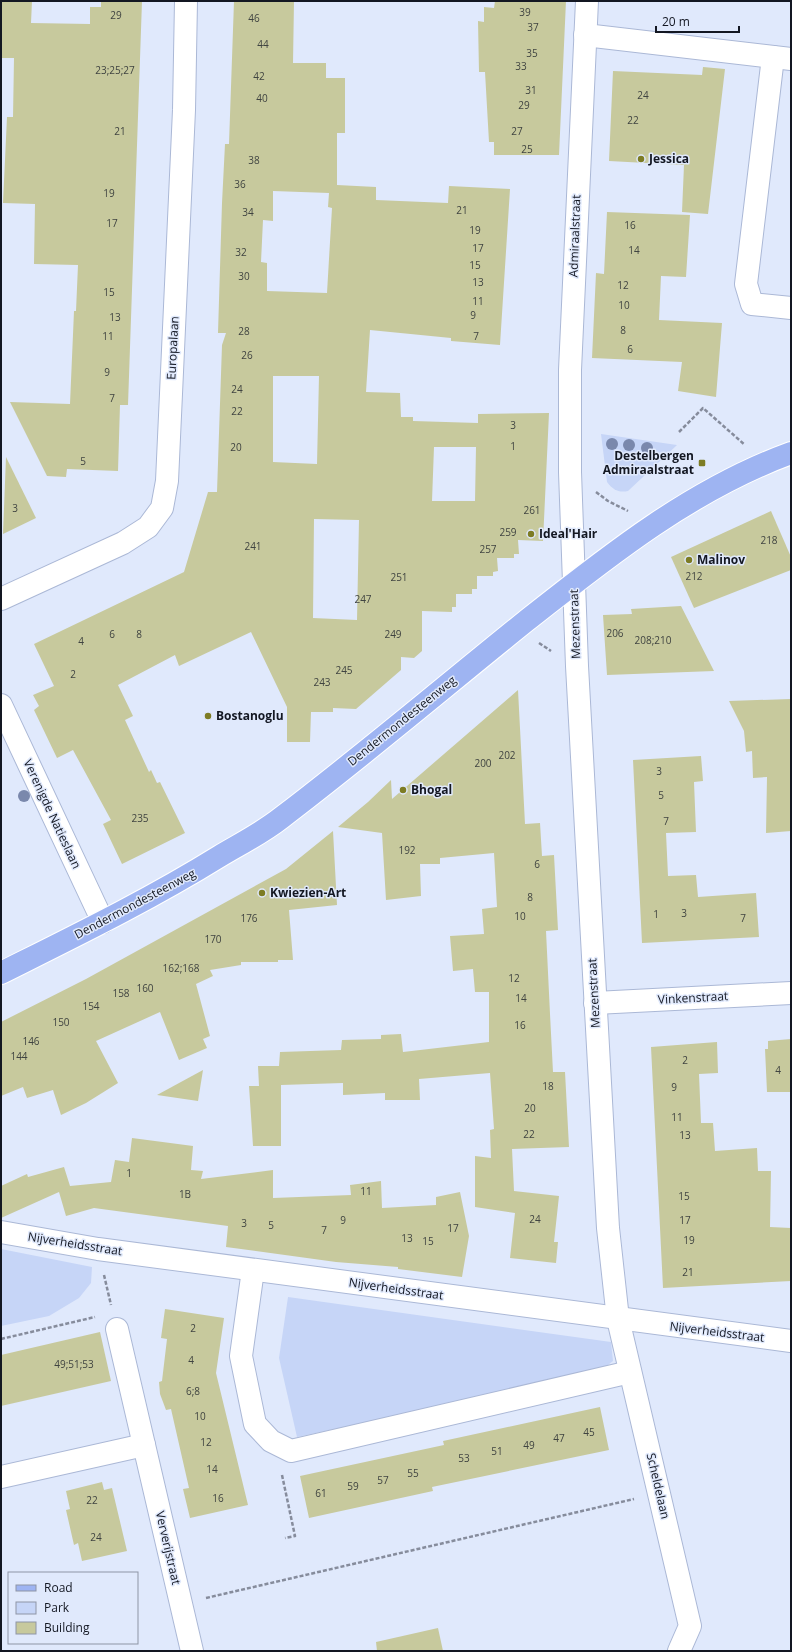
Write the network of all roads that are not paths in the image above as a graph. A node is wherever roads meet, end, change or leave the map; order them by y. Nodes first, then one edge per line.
1 (186, 1) edge
2 (587, 1) edge
3 (585, 35) junction
4 (782, 58) edge
5 (791, 308) edge
6 (791, 453) edge
7 (574, 583) junction
8 (1, 599) edge
9 (1, 705) edge
10 (103, 922) junction
11 (1, 973) edge
12 (791, 993) edge
13 (595, 1003) junction
14 (1, 1232) edge
15 (252, 1270) junction
16 (618, 1319) junction
17 (117, 1329) dead end
18 (791, 1341) edge
19 (630, 1372) junction
20 (144, 1445) junction
21 (1, 1477) edge
22 (192, 1651) edge
23 (681, 1651) edge

1 - 8 street, Europalaan
2 - 3 street, Admiraalstraat
3 - 4 street
3 - 7 street, Admiraalstraat
4 - 5 street
6 - 7 main road, Dendermondesteenweg
7 - 10 main road, Dendermondesteenweg
7 - 13 street, Mezenstraat
9 - 10 street, Verenigde Natieslaan
10 - 11 main road, Dendermondesteenweg
12 - 13 street, Vinkenstraat
13 - 16 street, Mezenstraat
14 - 15 street, Nijverheidsstraat
15 - 16 street, Nijverheidsstraat
15 - 19 street
16 - 18 street, Nijverheidsstraat
16 - 19 street, Scheldelaan
17 - 20 street, Ververijstraat
19 - 23 street, Scheldelaan
20 - 21 street
20 - 22 street, Ververijstraat

